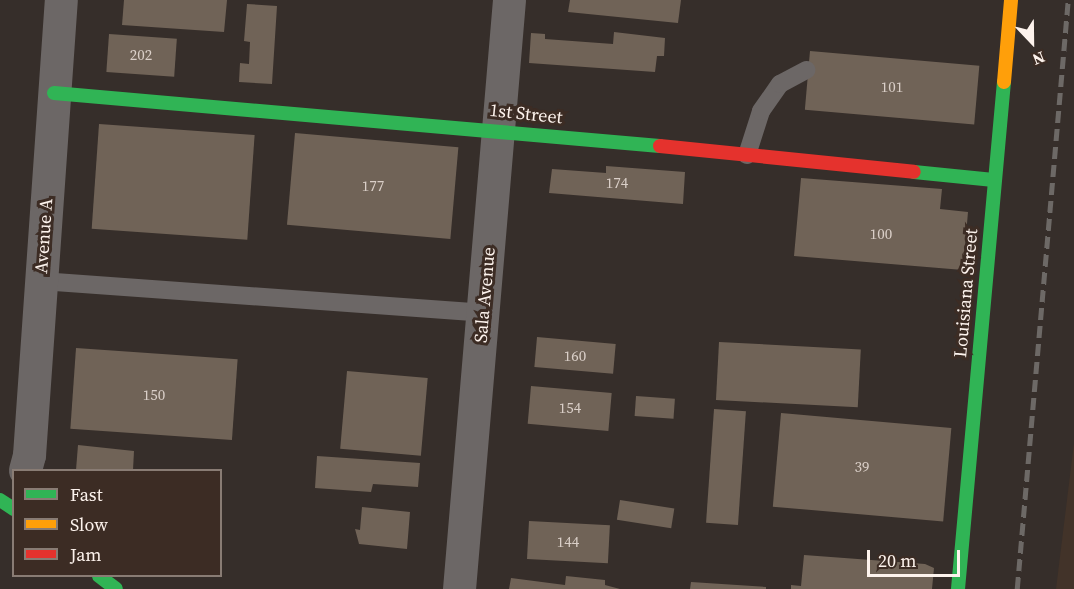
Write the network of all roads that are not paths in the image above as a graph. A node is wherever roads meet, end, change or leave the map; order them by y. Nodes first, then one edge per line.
1 (61, 0) edge
2 (509, 0) edge
3 (1011, 0) edge
4 (806, 70) dead end
5 (54, 93) junction
6 (499, 129) junction
7 (747, 155) junction
8 (994, 180) junction
9 (41, 280) junction
10 (483, 313) junction
11 (26, 469) edge
12 (100, 577) edge
13 (116, 589) edge
14 (459, 589) edge
15 (958, 589) edge

1 - 5 street, Avenue A
2 - 6 street, Sala Avenue
3 - 8 street, Louisiana Street
4 - 7 lane
5 - 6 street, 1st Street
5 - 9 street, Avenue A
6 - 7 street, 1st Street
6 - 10 street, Sala Avenue
7 - 8 street, 1st Street
8 - 15 street, Louisiana Street
9 - 10 lane
9 - 11 street, Avenue A
10 - 14 street, Sala Avenue
12 - 13 street

